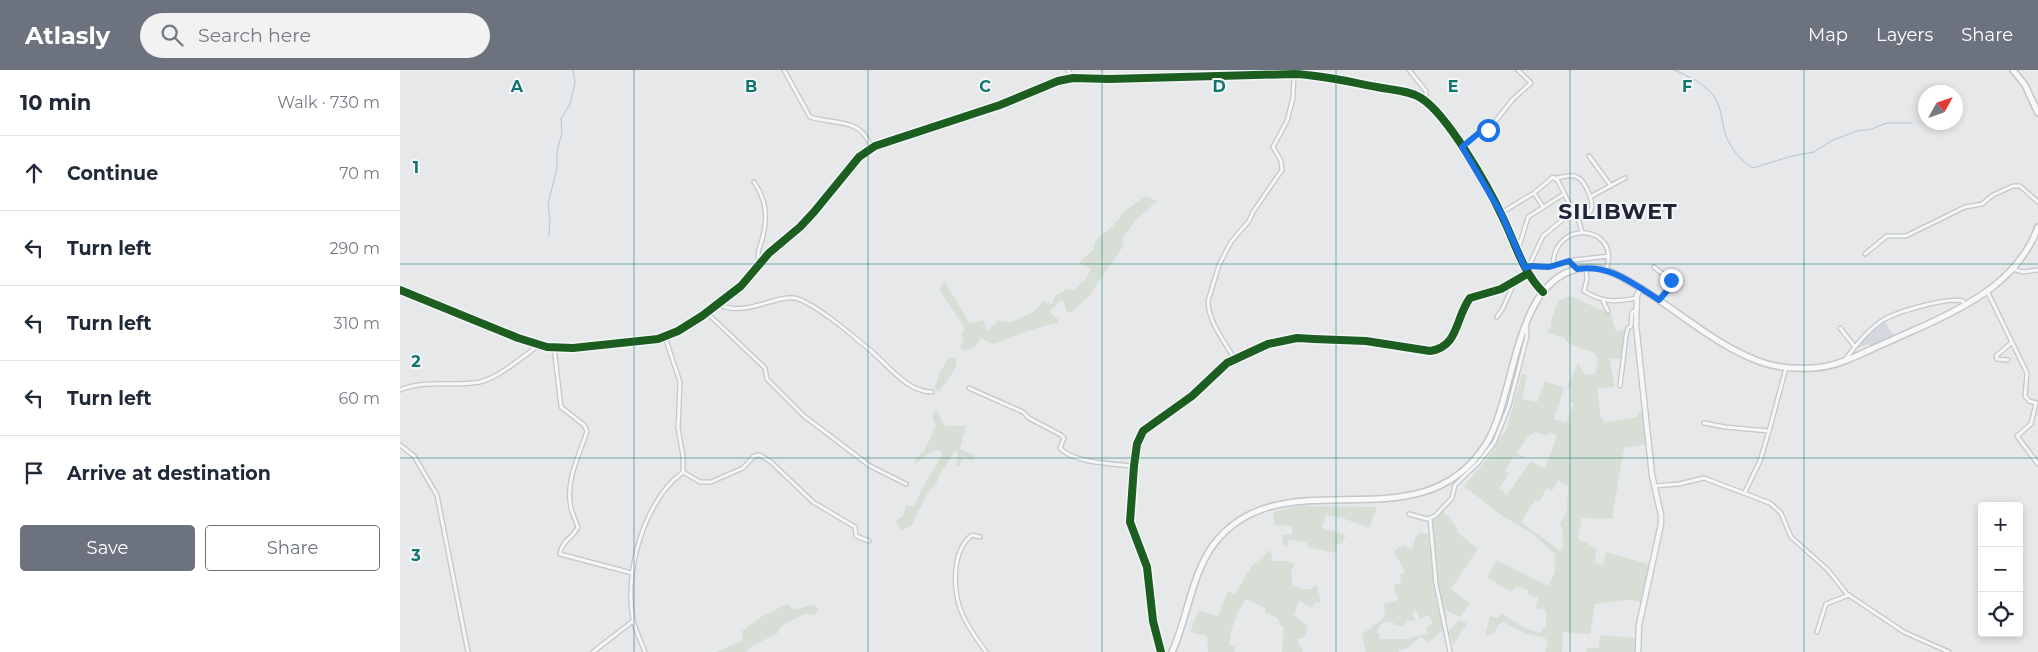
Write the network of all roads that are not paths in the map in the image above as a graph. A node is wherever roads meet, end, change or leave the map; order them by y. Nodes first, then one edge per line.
1 (784, 70) edge
2 (1068, 70) edge
3 (1409, 70) edge
4 (1518, 70) edge
5 (2013, 70) edge
6 (1294, 74) junction
7 (1073, 78) junction
8 (1427, 102) junction
9 (2038, 113) edge
10 (1462, 147) junction
11 (871, 148) junction
12 (1590, 156) dead end
13 (1556, 178) junction
14 (1625, 178) dead end
15 (754, 182) dead end
16 (1611, 186) junction
17 (1534, 193) junction
18 (1564, 194) junction
19 (1590, 197) junction
20 (2038, 202) edge
21 (1543, 207) junction
22 (1573, 211) junction
23 (1501, 213) junction
24 (1577, 215) junction
25 (2038, 228) edge
26 (1582, 232) junction
27 (1517, 251) junction
28 (1866, 254) dead end
29 (1609, 256) junction
30 (1569, 261) junction
31 (760, 263) junction
32 (1553, 265) junction
33 (1527, 267) junction
34 (1654, 267) dead end
35 (1586, 268) junction
36 (1577, 269) junction
37 (2013, 269) junction
38 (1606, 270) junction
39 (2038, 270) edge
40 (1528, 274) junction
41 (1514, 283) junction
42 (1641, 288) junction
43 (400, 290) edge
44 (1543, 292) junction
45 (1988, 292) junction
46 (1636, 298) junction
47 (1603, 300) junction
48 (1659, 300) junction
49 (719, 305) junction
50 (1966, 306) junction
51 (1636, 310) junction
52 (1608, 311) dead end
53 (707, 313) junction
54 (1497, 317) dead end
55 (1526, 323) junction
56 (1840, 328) dead end
57 (665, 337) junction
58 (2011, 343) junction
59 (539, 345) junction
60 (554, 347) junction
61 (1855, 347) junction
62 (1234, 358) junction
63 (1845, 360) junction
64 (2008, 360) dead end
65 (1786, 368) junction
66 (1620, 386) dead end
67 (969, 388) dead end
68 (400, 390) edge
69 (932, 392) dead end
70 (1704, 423) dead end
71 (1769, 431) junction
72 (400, 444) edge
73 (2038, 464) edge
74 (1134, 466) junction
75 (683, 472) junction
76 (1451, 479) junction
77 (906, 484) dead end
78 (1455, 485) junction
79 (1654, 486) junction
80 (1745, 492) junction
81 (1408, 514) dead end
82 (1430, 519) junction
83 (980, 537) dead end
84 (869, 542) dead end
85 (632, 573) junction
86 (1849, 595) junction
87 (633, 621) junction
88 (1817, 632) dead end
89 (468, 652) edge
90 (593, 652) edge
91 (645, 652) edge
92 (986, 652) edge
93 (1161, 652) edge
94 (1172, 652) edge
95 (1450, 652) edge
96 (1638, 652) edge
97 (1949, 652) edge

1 - 11 street
2 - 7 street
3 - 8 street
4 - 10 street
5 - 9 main road
6 - 7 street
6 - 8 street
6 - 62 street
7 - 11 street
8 - 10 street
10 - 23 street
11 - 31 street
12 - 16 street
13 - 17 street
13 - 18 street
13 - 19 street
14 - 16 street
15 - 31 street
16 - 19 street
17 - 21 street
17 - 23 street
18 - 21 street
18 - 22 street
19 - 24 street
20 - 28 street
21 - 27 street
22 - 24 street
22 - 33 street
23 - 27 street
24 - 26 street
25 - 37 main road
26 - 29 street
26 - 32 street
27 - 33 street
29 - 30 street
29 - 38 street
30 - 32 street
30 - 36 street
31 - 49 street
32 - 33 street
33 - 40 street
34 - 48 street
35 - 36 main road
35 - 38 main road
35 - 47 street
36 - 44 main road
37 - 39 street
37 - 45 main road
38 - 42 main road
40 - 41 street
40 - 44 street
41 - 54 street
41 - 62 street
42 - 46 street
42 - 48 main road
43 - 59 street
44 - 55 main road
45 - 50 main road
45 - 58 street
46 - 47 street
46 - 51 street
47 - 52 street
48 - 65 main road
49 - 53 street
49 - 69 street
50 - 61 street
50 - 63 main road
51 - 66 street
51 - 79 street
53 - 57 street
53 - 77 street
55 - 76 main road
55 - 78 street
56 - 61 street
57 - 60 street
57 - 75 street
58 - 64 street
58 - 73 street
59 - 60 street
59 - 68 street
60 - 85 street
61 - 63 street
62 - 74 street
63 - 65 main road
65 - 71 street
67 - 74 street
70 - 71 street
71 - 80 street
72 - 89 street
74 - 93 street
75 - 84 street
75 - 85 street
76 - 78 street
76 - 94 main road
78 - 82 street
79 - 80 street
79 - 96 street
80 - 86 street
81 - 82 street
82 - 95 street
83 - 92 street
85 - 87 street
86 - 88 street
86 - 97 street
87 - 90 street
87 - 91 street

